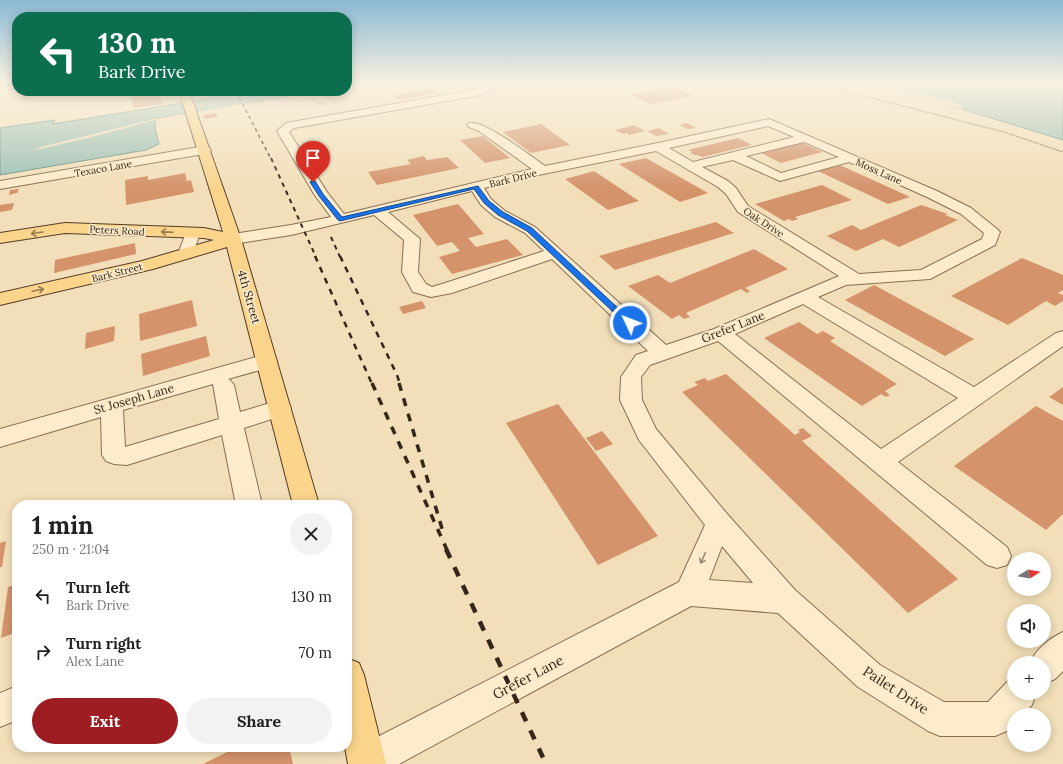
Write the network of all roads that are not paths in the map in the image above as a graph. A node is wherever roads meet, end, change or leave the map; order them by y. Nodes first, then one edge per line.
1 (194, 119) edge
2 (323, 119) edge
3 (769, 122) joint
4 (473, 125) dead end
5 (805, 138) junction
6 (658, 147) junction
7 (205, 150) junction
8 (733, 155) junction
9 (850, 158) junction
10 (691, 166) junction
11 (543, 170) junction
12 (0, 185) edge
13 (476, 187) junction
14 (377, 210) junction
15 (340, 219) junction
16 (986, 227) joint
17 (192, 233) junction
18 (0, 238) edge
19 (233, 239) junction
20 (555, 253) junction
21 (186, 254) junction
22 (855, 279) junction
23 (804, 297) junction
24 (0, 299) edge
25 (721, 333) junction
26 (1063, 337) edge
27 (662, 353) junction
28 (267, 361) junction
29 (223, 385) dead end
30 (974, 397) junction
31 (112, 406) junction
32 (280, 408) junction
33 (231, 424) junction
34 (0, 438) edge
35 (881, 461) junction
36 (248, 500) edge
37 (305, 500) edge
38 (719, 523) junction
39 (997, 556) dead end
40 (688, 592) junction
41 (785, 600) junction
42 (1063, 648) edge
43 (1051, 661) edge
44 (352, 697) edge
45 (1013, 700) edge
46 (12, 705) edge
47 (0, 710) edge
48 (367, 763) edge

1 - 7 main road, 4th Street
2 - 15 street
3 - 5 street, Moss Lane
3 - 6 street, Bark Drive
4 - 11 street
5 - 8 street
5 - 9 street, Moss Lane
6 - 10 street, Oak Drive
6 - 11 street, Bark Drive
7 - 12 street, Texaco Lane
7 - 19 main road, 4th Street
8 - 9 street
8 - 10 street
9 - 16 street, Moss Lane
10 - 22 street, Oak Drive
11 - 13 street, Bark Drive
13 - 14 street, Bark Drive
13 - 20 street
14 - 15 street, Bark Drive
14 - 20 street
15 - 19 street, Bark Drive
16 - 22 street, Grefer Lane
17 -> 18 main road, Peters Road
17 - 19 main road, Peters Road
17 - 21 street
19 - 21 main road, Bark Street
19 - 28 main road, 4th Street
20 - 27 street
24 -> 21 main road, Bark Street
22 - 23 street, Grefer Lane
23 - 25 street, Grefer Lane
23 - 30 street
25 - 27 street, Grefer Lane
25 - 35 street
26 - 30 street
27 - 38 street, Grefer Lane
28 - 31 street, St Joseph Lane
28 - 32 main road, 4th Street
29 - 33 street
30 - 35 street
31 - 33 street
31 - 34 street, St Joseph Lane
32 - 33 street
32 - 37 main road, 4th Street
33 - 36 street
35 - 39 street
38 -> 40 street
38 - 41 street, Grefer Lane
40 - 41 street
40 - 48 street, Grefer Lane
41 - 45 street, Pailet Drive
42 - 43 street
44 - 48 main road
46 - 47 street

